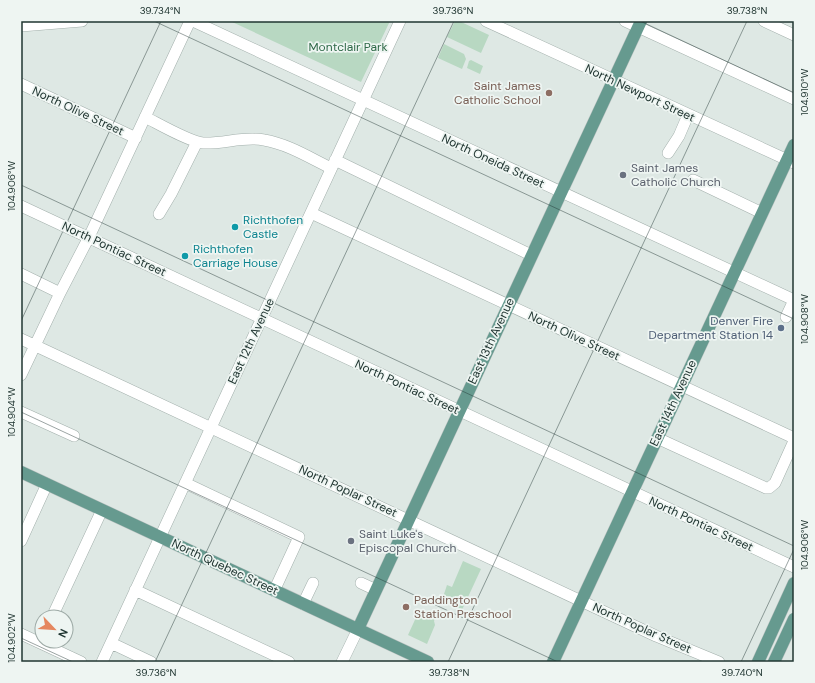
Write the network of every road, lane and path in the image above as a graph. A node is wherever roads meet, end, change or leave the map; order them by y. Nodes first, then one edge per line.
1 (82, 21) edge
2 (190, 21) edge
3 (193, 21) edge
4 (400, 21) edge
5 (486, 21) edge
6 (625, 21) edge
7 (764, 21) edge
8 (639, 24) edge
9 (212, 25) edge
10 (21, 26) edge
11 (794, 35) edge
12 (613, 80) junction
13 (21, 84) edge
14 (794, 99) edge
15 (363, 100) junction
16 (688, 115) junction
17 (145, 117) junction
18 (136, 138) junction
19 (197, 142) junction
20 (794, 145) edge
21 (668, 153) dead end
22 (790, 162) edge
23 (333, 164) junction
24 (692, 180) dead end
25 (561, 192) junction
26 (21, 206) edge
27 (311, 213) junction
28 (762, 213) junction
29 (159, 214) dead end
30 (89, 238) junction
31 (531, 255) junction
32 (735, 272) junction
33 (21, 274) edge
34 (60, 293) junction
35 (794, 300) edge
36 (508, 305) junction
37 (786, 317) dead end
38 (262, 319) junction
39 (21, 339) edge
40 (35, 346) junction
41 (21, 375) edge
42 (682, 385) junction
43 (459, 411) junction
44 (21, 412) edge
45 (210, 428) junction
46 (74, 436) dead end
47 (657, 438) junction
48 (794, 438) edge
49 (794, 441) edge
50 (21, 472) edge
51 (185, 483) junction
52 (47, 484) junction
53 (632, 491) junction
54 (102, 510) junction
55 (408, 519) junction
56 (160, 537) junction
57 (21, 541) edge
58 (794, 567) edge
59 (313, 583) dead end
60 (361, 583) dead end
61 (794, 583) edge
62 (135, 590) junction
63 (376, 590) junction
64 (274, 591) junction
65 (582, 601) junction
66 (303, 604) junction
67 (56, 609) edge
68 (794, 618) edge
69 (358, 629) junction
70 (21, 634) edge
71 (34, 638) edge
72 (111, 643) junction
73 (57, 649) edge
74 (81, 662) edge
75 (102, 662) edge
76 (151, 662) edge
77 (289, 662) edge
78 (342, 662) edge
79 (428, 662) edge
80 (553, 662) edge
81 (719, 662) edge
82 (758, 662) edge
83 (774, 662) edge

1 - 10 street
2 - 17 street
3 - 9 street, North Oneida Street
4 - 15 street, East 12th Avenue
5 - 12 street, North Newport Street
6 - 8 street
7 - 11 street
8 - 12 main road, East 13th Avenue
8 - 14 street
9 - 15 street, North Oneida Street
12 - 16 street, North Newport Street
12 - 25 main road, East 13th Avenue
13 - 18 street, North Olive Street
15 - 23 street, East 12th Avenue
15 - 25 street, North Oneida Street
16 - 21 street
16 - 22 street, North Newport Street
17 - 18 street
17 - 19 street
18 - 30 street
19 - 23 street
19 - 29 street
20 - 22 main road, East 14th Avenue
22 - 28 main road, East 14th Avenue
23 - 27 street, East 12th Avenue
23 - 31 street
24 - 28 street
25 - 31 main road, East 13th Avenue
25 - 32 street, North Oneida Street
26 - 30 street, North Pontiac Street
27 - 36 street, North Olive Street
27 - 38 street, East 12th Avenue
28 - 32 main road, East 14th Avenue
30 - 34 street
30 - 38 street, North Pontiac Street
31 - 36 main road, East 13th Avenue
32 - 35 street, North Oneida Street
32 - 42 main road, East 14th Avenue
33 - 34 street
34 - 40 street
35 - 37 street
36 - 42 street, North Olive Street
36 - 43 main road, East 13th Avenue
38 - 43 street, North Pontiac Street
38 - 45 street, East 12th Avenue
39 - 40 street, North Poplar Street
40 - 41 street
40 - 45 street, North Poplar Street
42 - 47 main road, East 14th Avenue
42 - 48 street, North Olive Street
43 - 53 street, North Pontiac Street
43 - 55 main road, East 13th Avenue
44 - 46 street
45 - 51 street, East 12th Avenue
45 - 55 street, North Poplar Street
47 - 49 street
47 - 53 main road, East 14th Avenue
50 - 52 main road, North Quebec Street
51 - 56 street, East 12th Avenue
51 - 64 street
52 - 54 main road, North Quebec Street
52 - 57 street
53 - 58 street, North Pontiac Street
53 - 65 main road, East 14th Avenue
54 - 56 main road, North Quebec Street
54 - 67 street
55 - 63 main road, East 13th Avenue
55 - 65 street, North Poplar Street
56 - 62 street, East 12th Avenue
56 - 64 main road, North Quebec Street
59 - 66 street
60 - 63 street
61 - 82 main road
62 - 72 street, East 12th Avenue
62 - 77 street
63 - 69 main road, East 13th Avenue
64 - 66 main road, North Quebec Street
65 - 80 main road, East 14th Avenue
65 - 81 street, North Poplar Street
66 - 69 main road, North Quebec Street
68 - 83 main road
69 - 78 street, East 13th Avenue
69 - 79 main road, North Quebec Street
70 - 71 street
72 - 75 street, East 12th Avenue
72 - 76 street
73 - 74 street

